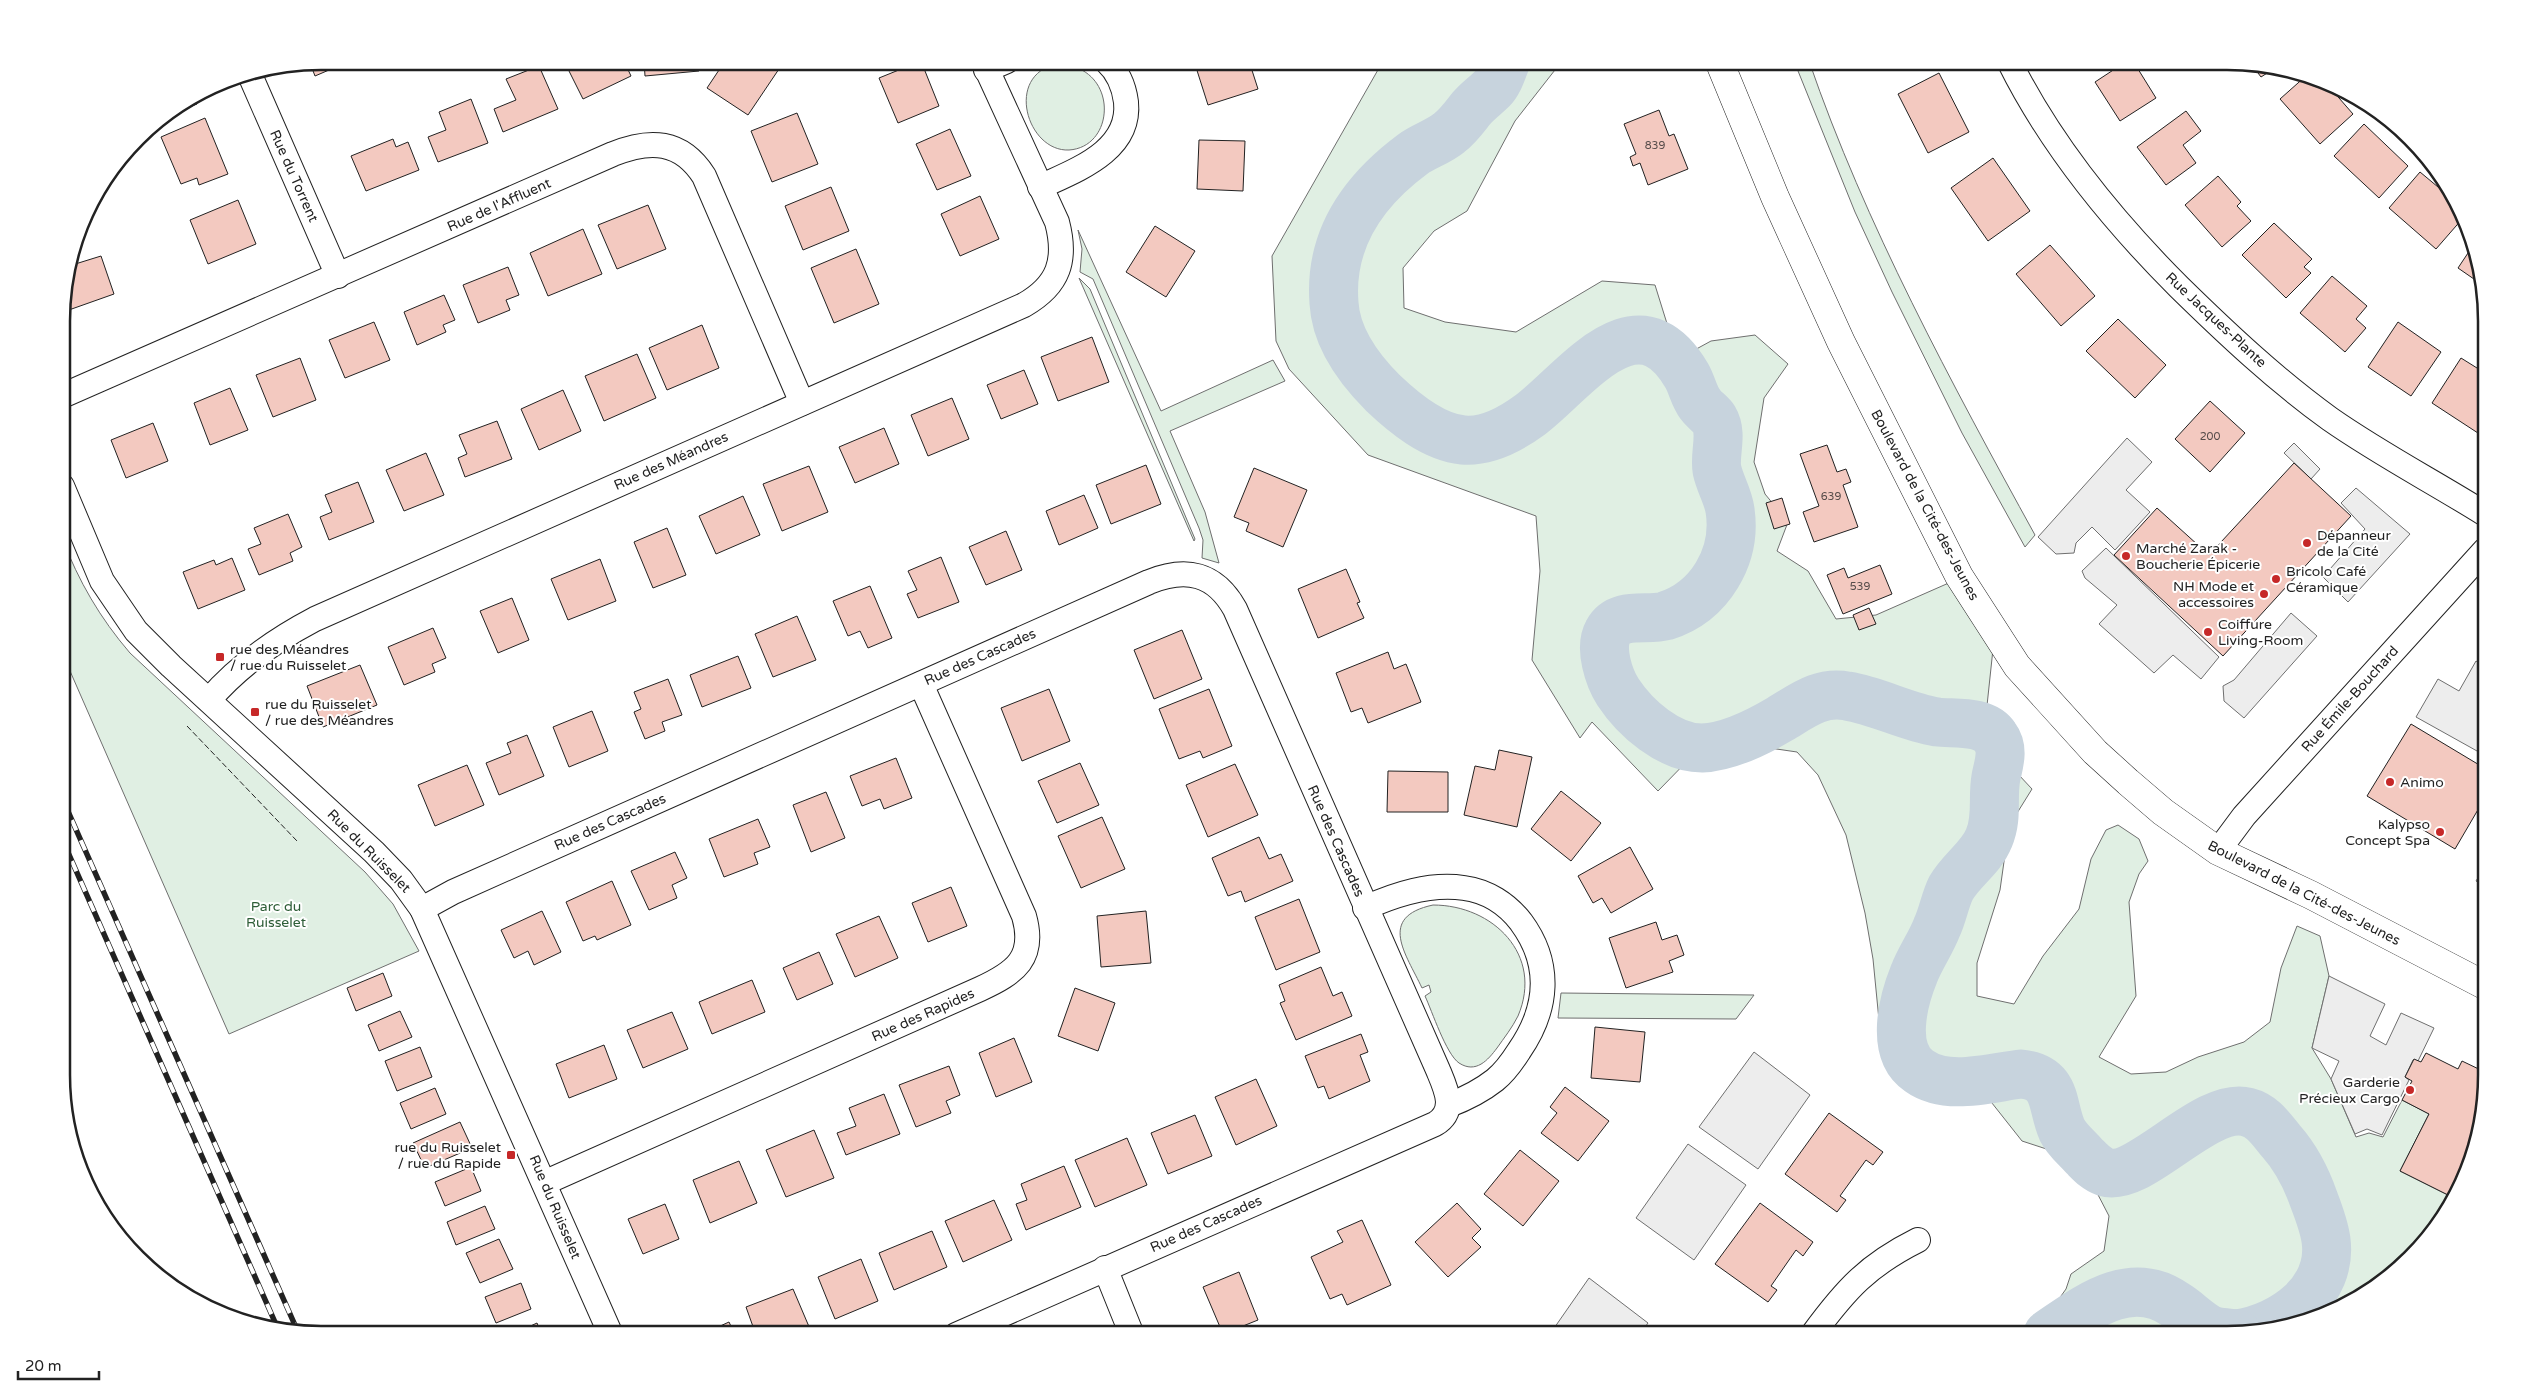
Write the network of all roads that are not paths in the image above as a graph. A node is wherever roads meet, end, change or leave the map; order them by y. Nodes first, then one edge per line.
1 (994, 70) edge
2 (1114, 70) edge
3 (1723, 70) edge
4 (2014, 70) edge
5 (252, 80) edge
6 (1040, 187) junction
7 (338, 276) junction
8 (70, 393) edge
9 (802, 403) junction
10 (70, 506) edge
11 (2478, 510) edge
12 (2478, 558) edge
13 (921, 684) junction
14 (209, 700) junction
15 (2218, 851) junction
16 (1365, 908) junction
17 (422, 909) junction
18 (2478, 982) edge
19 (1449, 1105) junction
20 (544, 1183) junction
21 (1918, 1240) dead end
22 (1105, 1268) junction
23 (607, 1326) edge
24 (976, 1326) edge
25 (1129, 1326) edge
26 (1820, 1326) edge

1 - 6 street, Rue des Méandres
2 - 6 street
3 - 15 main road, Boulevard de la Cité-des-Jeunes
4 - 11 street, Rue Jacques-Plante
5 - 7 street, Rue du Torrent
6 - 9 street, Rue des Méandres
7 - 8 street, Rue de l'Affluent
7 - 9 street, Rue de l'Affluent
9 - 14 street, Rue des Méandres
10 - 14 street, Rue du Ruisselet
12 - 15 street, Rue Émile-Bouchard
13 - 16 street, Rue des Cascades
13 - 17 street, Rue des Cascades
13 - 20 street, Rue des Rapides
14 - 17 street, Rue du Ruisselet
15 - 18 main road, Boulevard de la Cité-des-Jeunes
16 - 19 street, Rue des Cascades
16 - 19 street, Rue des Cascades
17 - 20 street, Rue du Ruisselet
19 - 22 street, Rue des Cascades
20 - 23 street, Rue du Ruisselet
21 - 26 street
22 - 24 street, Rue des Cascades
22 - 25 street

